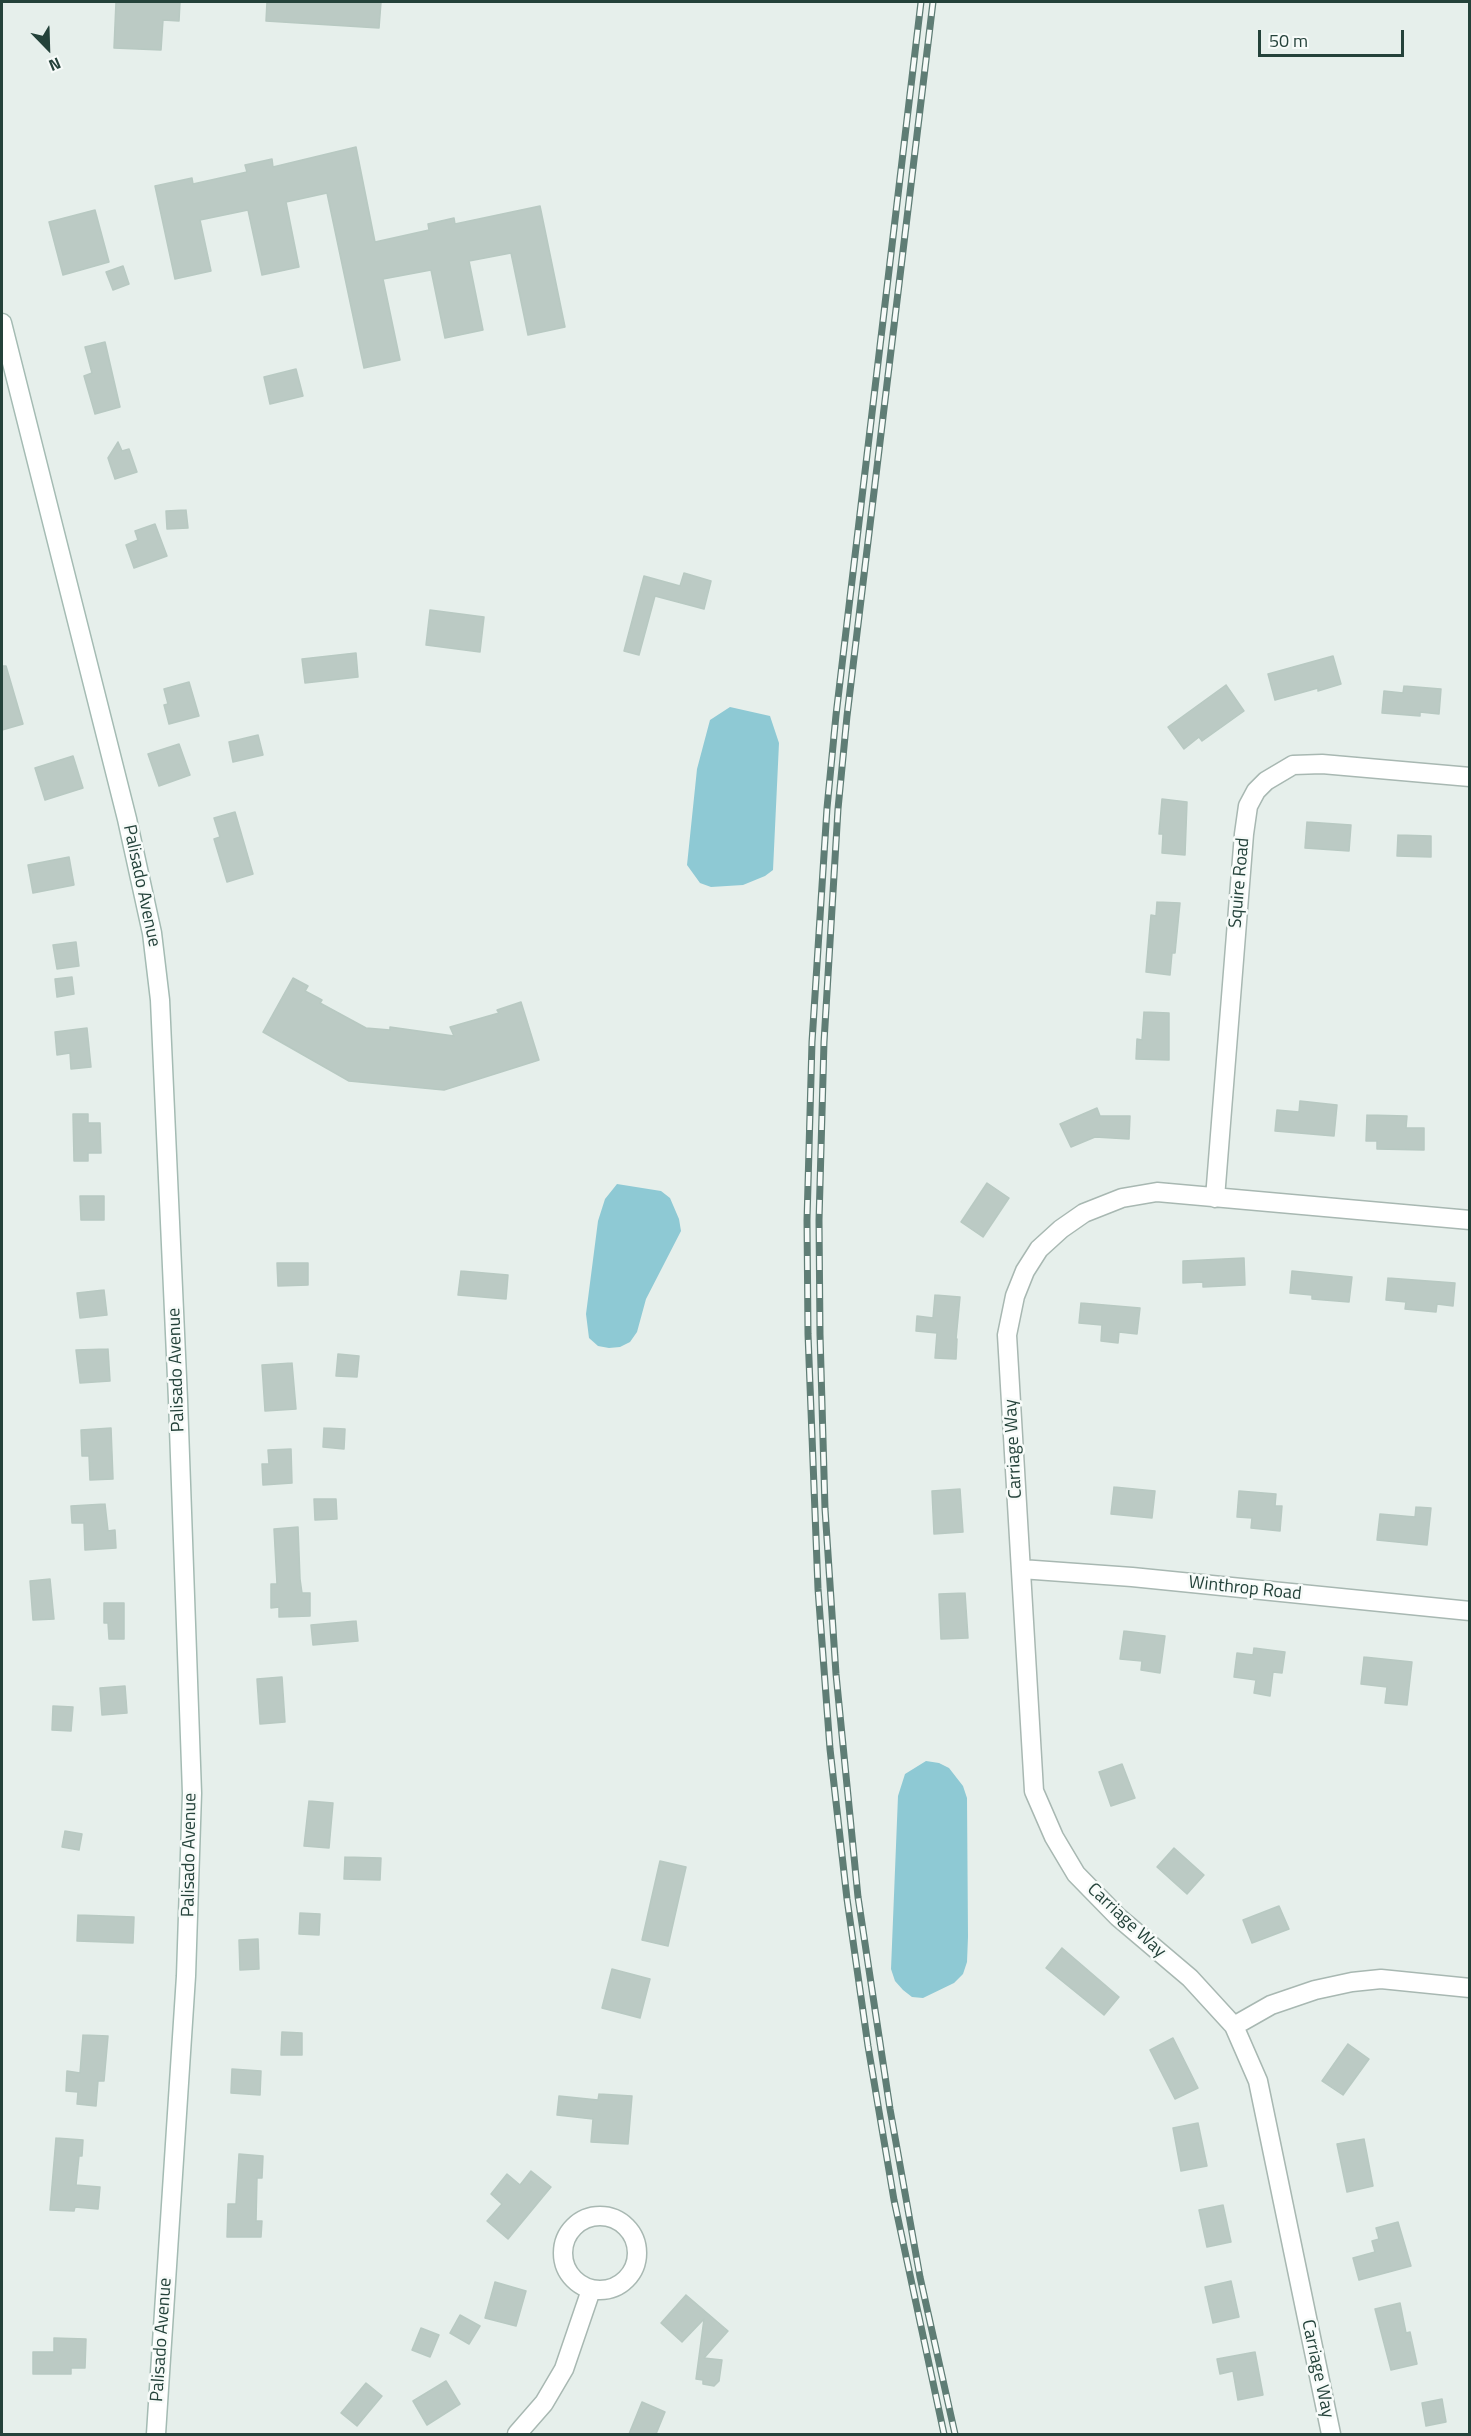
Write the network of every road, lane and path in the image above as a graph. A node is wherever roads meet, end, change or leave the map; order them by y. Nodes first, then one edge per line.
1 (2, 323) edge
2 (1470, 777) edge
3 (1215, 1198) junction
4 (1470, 1220) edge
5 (1021, 1569) junction
6 (1470, 1611) edge
7 (1470, 1988) edge
8 (1234, 2026) junction
9 (591, 2290) junction
10 (156, 2434) edge
11 (517, 2434) edge
12 (1331, 2434) edge

1 - 10 street, Palisado Avenue
2 - 3 street, Squire Road
3 - 4 street, Carriage Way
3 - 5 street, Carriage Way
5 - 6 street, Winthrop Road
5 - 8 street, Carriage Way
7 - 8 street
8 - 12 street, Carriage Way
9 - 9 street
9 - 11 street

